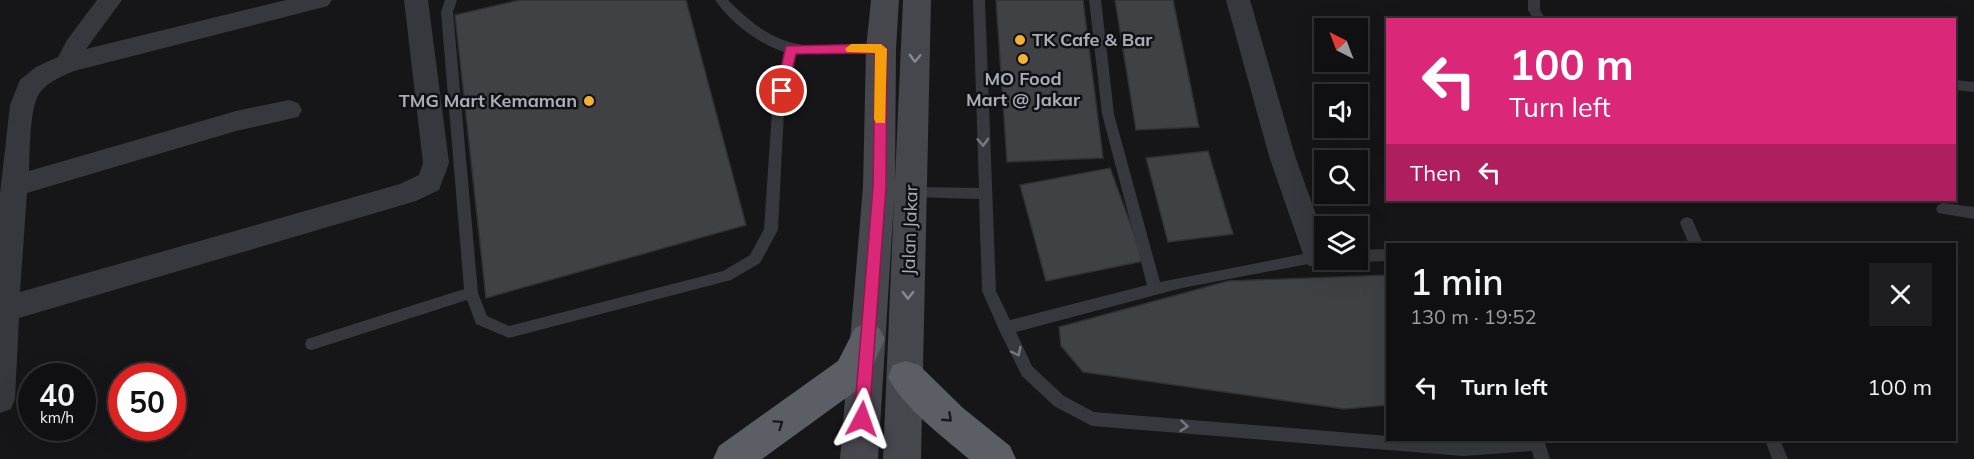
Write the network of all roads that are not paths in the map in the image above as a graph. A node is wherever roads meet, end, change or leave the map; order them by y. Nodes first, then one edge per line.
1 (110, 0) edge
2 (320, 0) edge
3 (416, 0) edge
4 (451, 0) edge
5 (721, 0) edge
6 (885, 0) edge
7 (917, 0) edge
8 (979, 0) edge
9 (1095, 0) edge
10 (1238, 0) edge
11 (1534, 0) edge
12 (1539, 18) edge
13 (791, 49) junction
14 (881, 49) junction
15 (56, 69) junction
16 (1956, 85) edge
17 (1974, 87) edge
18 (289, 110) dead end
19 (14, 186) junction
20 (911, 192) junction
21 (985, 194) junction
22 (1943, 209) dead end
23 (1974, 213) edge
24 (6, 219) edge
25 (1687, 223) dead end
26 (1314, 238) edge
27 (1696, 243) edge
28 (1386, 255) edge
29 (1368, 256) edge
30 (1314, 257) edge
31 (1155, 289) junction
32 (471, 293) junction
33 (6, 309) junction
34 (1005, 328) junction
35 (867, 339) junction
36 (312, 344) dead end
37 (906, 378) junction
38 (0, 399) edge
39 (1538, 441) edge
40 (1773, 441) edge
41 (732, 459) edge
42 (859, 459) edge
43 (902, 459) edge
44 (997, 459) edge
45 (1542, 459) edge
46 (1780, 459) edge

1 - 15 street
2 - 15 street
3 - 33 street
4 - 32 lane
5 - 13 lane
6 - 14 main road, Jalan Jakar
7 -> 20 main road, Jalan Jakar
8 -> 21 lane
9 - 31 lane
10 - 26 street
11 - 12 lane
13 - 14 lane
13 - 32 lane
14 - 35 main road, Jalan Jakar
15 - 19 street
16 - 17 lane
18 - 19 street
19 - 24 street
20 - 21 lane
20 -> 37 main road, Jalan Jakar
21 - 34 lane
22 - 23 lane
24 - 33 street
25 - 27 lane
28 - 29 lane
30 - 31 lane
31 - 34 lane
32 - 36 lane
33 - 38 street
34 -> 39 lane
41 -> 35 highway
35 - 42 main road, Jalan Jakar
37 - 43 main road, Jalan Jakar
37 -> 44 highway
39 - 45 lane
40 - 46 lane

